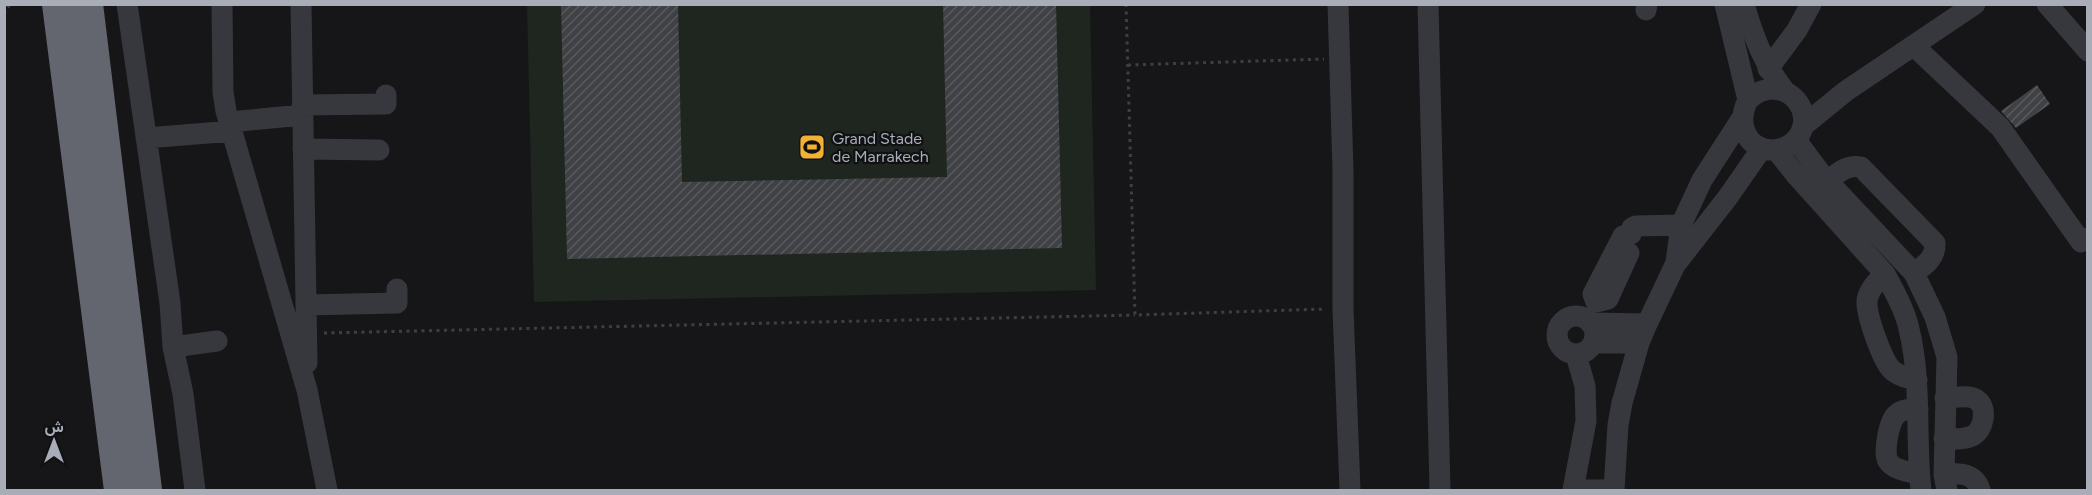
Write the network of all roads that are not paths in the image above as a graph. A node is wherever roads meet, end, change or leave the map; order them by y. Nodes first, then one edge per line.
1 (58, 4) edge
2 (87, 4) edge
3 (127, 4) edge
4 (222, 4) edge
5 (301, 4) edge
6 (1338, 4) edge
7 (1428, 4) edge
8 (1725, 4) edge
9 (1744, 4) edge
10 (1811, 4) edge
11 (1975, 4) edge
12 (2047, 4) edge
13 (1914, 46) junction
14 (2088, 51) edge
15 (1768, 69) junction
16 (1784, 90) junction
17 (386, 94) dead end
18 (1745, 109) junction
19 (302, 110) junction
20 (231, 127) junction
21 (1799, 133) junction
22 (146, 138) junction
23 (303, 149) junction
24 (1769, 149) junction
25 (379, 150) dead end
26 (1828, 181) junction
27 (1681, 225) junction
28 (2088, 238) edge
29 (1675, 265) junction
30 (1914, 273) junction
31 (1885, 274) junction
32 (397, 289) dead end
33 (306, 305) junction
34 (1935, 317) junction
35 (1909, 327) junction
36 (1588, 328) junction
37 (1643, 334) junction
38 (216, 341) dead end
39 (173, 347) junction
40 (1917, 380) junction
41 (307, 390) junction
42 (1945, 398) junction
43 (1918, 409) junction
44 (1944, 439) junction
45 (1920, 482) edge
46 (1946, 483) edge
47 (120, 490) edge
48 (146, 490) edge
49 (195, 490) edge
50 (327, 490) edge
51 (1350, 490) edge
52 (1440, 490) edge
53 (1573, 490) edge
54 (1614, 490) edge
55 (1980, 490) edge

1 - 47 highway
2 - 48 highway
3 - 22 street
4 - 20 street
5 - 19 street
6 - 51 street
7 - 52 street
8 - 18 street
9 - 15 street
10 - 15 street
11 - 13 street
12 - 14 street
13 - 21 street
13 - 28 street
15 - 16 street
16 - 18 street
16 - 21 street
17 - 19 street
18 - 24 street
18 - 27 street
19 - 20 street
19 - 23 street
20 - 22 street
20 - 41 street
21 - 24 street
21 - 26 street
22 - 39 street
23 - 25 street
23 - 33 street
24 - 29 street
24 - 31 street
26 - 30 street
26 - 30 street
27 - 29 street
27 - 36 street
29 - 37 street
30 - 34 street
31 - 35 street
31 - 40 street
32 - 33 street
33 - 41 street
34 - 35 street
34 - 42 street
35 - 40 street
36 - 37 street
36 - 53 street
37 - 54 street
38 - 39 street
39 - 49 street
40 - 43 street
41 - 50 street
42 - 44 street
42 - 44 street
43 - 45 street
43 - 45 street
44 - 46 street
46 - 55 street
53 - 54 street

